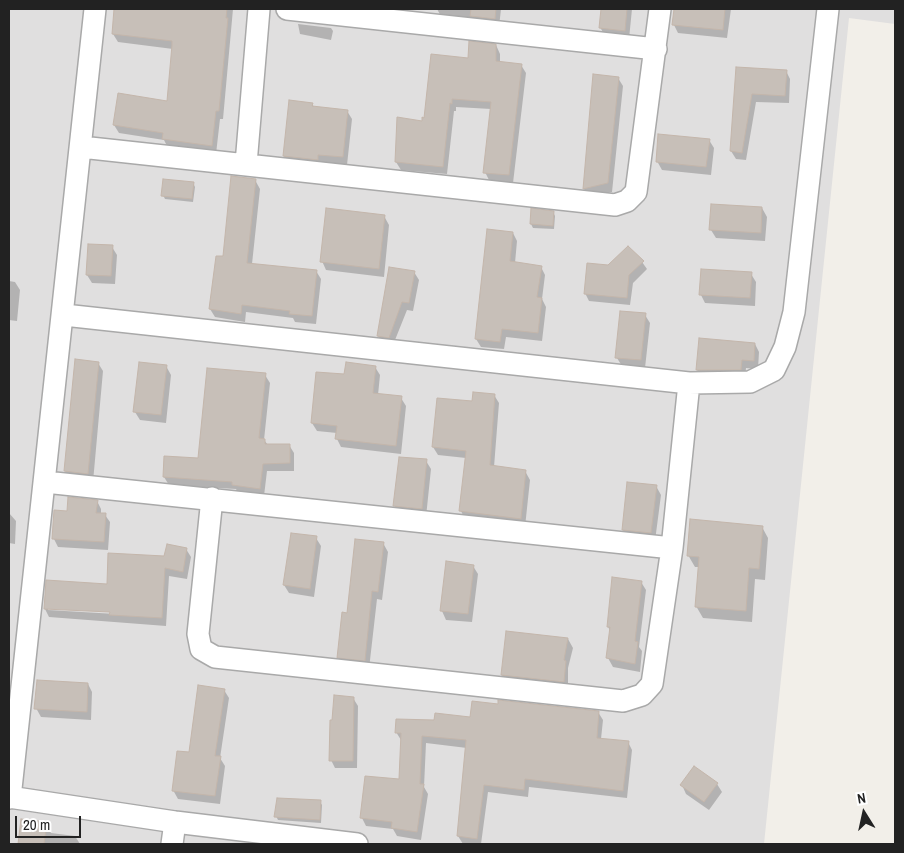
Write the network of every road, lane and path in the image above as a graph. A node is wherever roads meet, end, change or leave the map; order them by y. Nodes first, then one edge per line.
1 (95, 9) edge
2 (259, 9) edge
3 (287, 9) edge
4 (660, 9) edge
5 (828, 9) edge
6 (656, 49) junction
7 (81, 147) junction
8 (246, 164) junction
9 (64, 315) junction
10 (689, 383) junction
11 (45, 482) junction
12 (212, 498) junction
13 (672, 548) junction
14 (19, 616) edge
15 (10, 798) edge
16 (175, 822) junction
17 (172, 844) edge
18 (356, 844) edge

1 - 7 street
2 - 8 street
3 - 6 street
4 - 6 street
5 - 10 street
6 - 8 street
7 - 8 street
7 - 9 street
9 - 10 street
9 - 11 street
10 - 13 street
11 - 12 street
11 - 14 street
12 - 13 street
12 - 13 street
14 - 15 street
15 - 16 street
16 - 17 street
16 - 18 street

